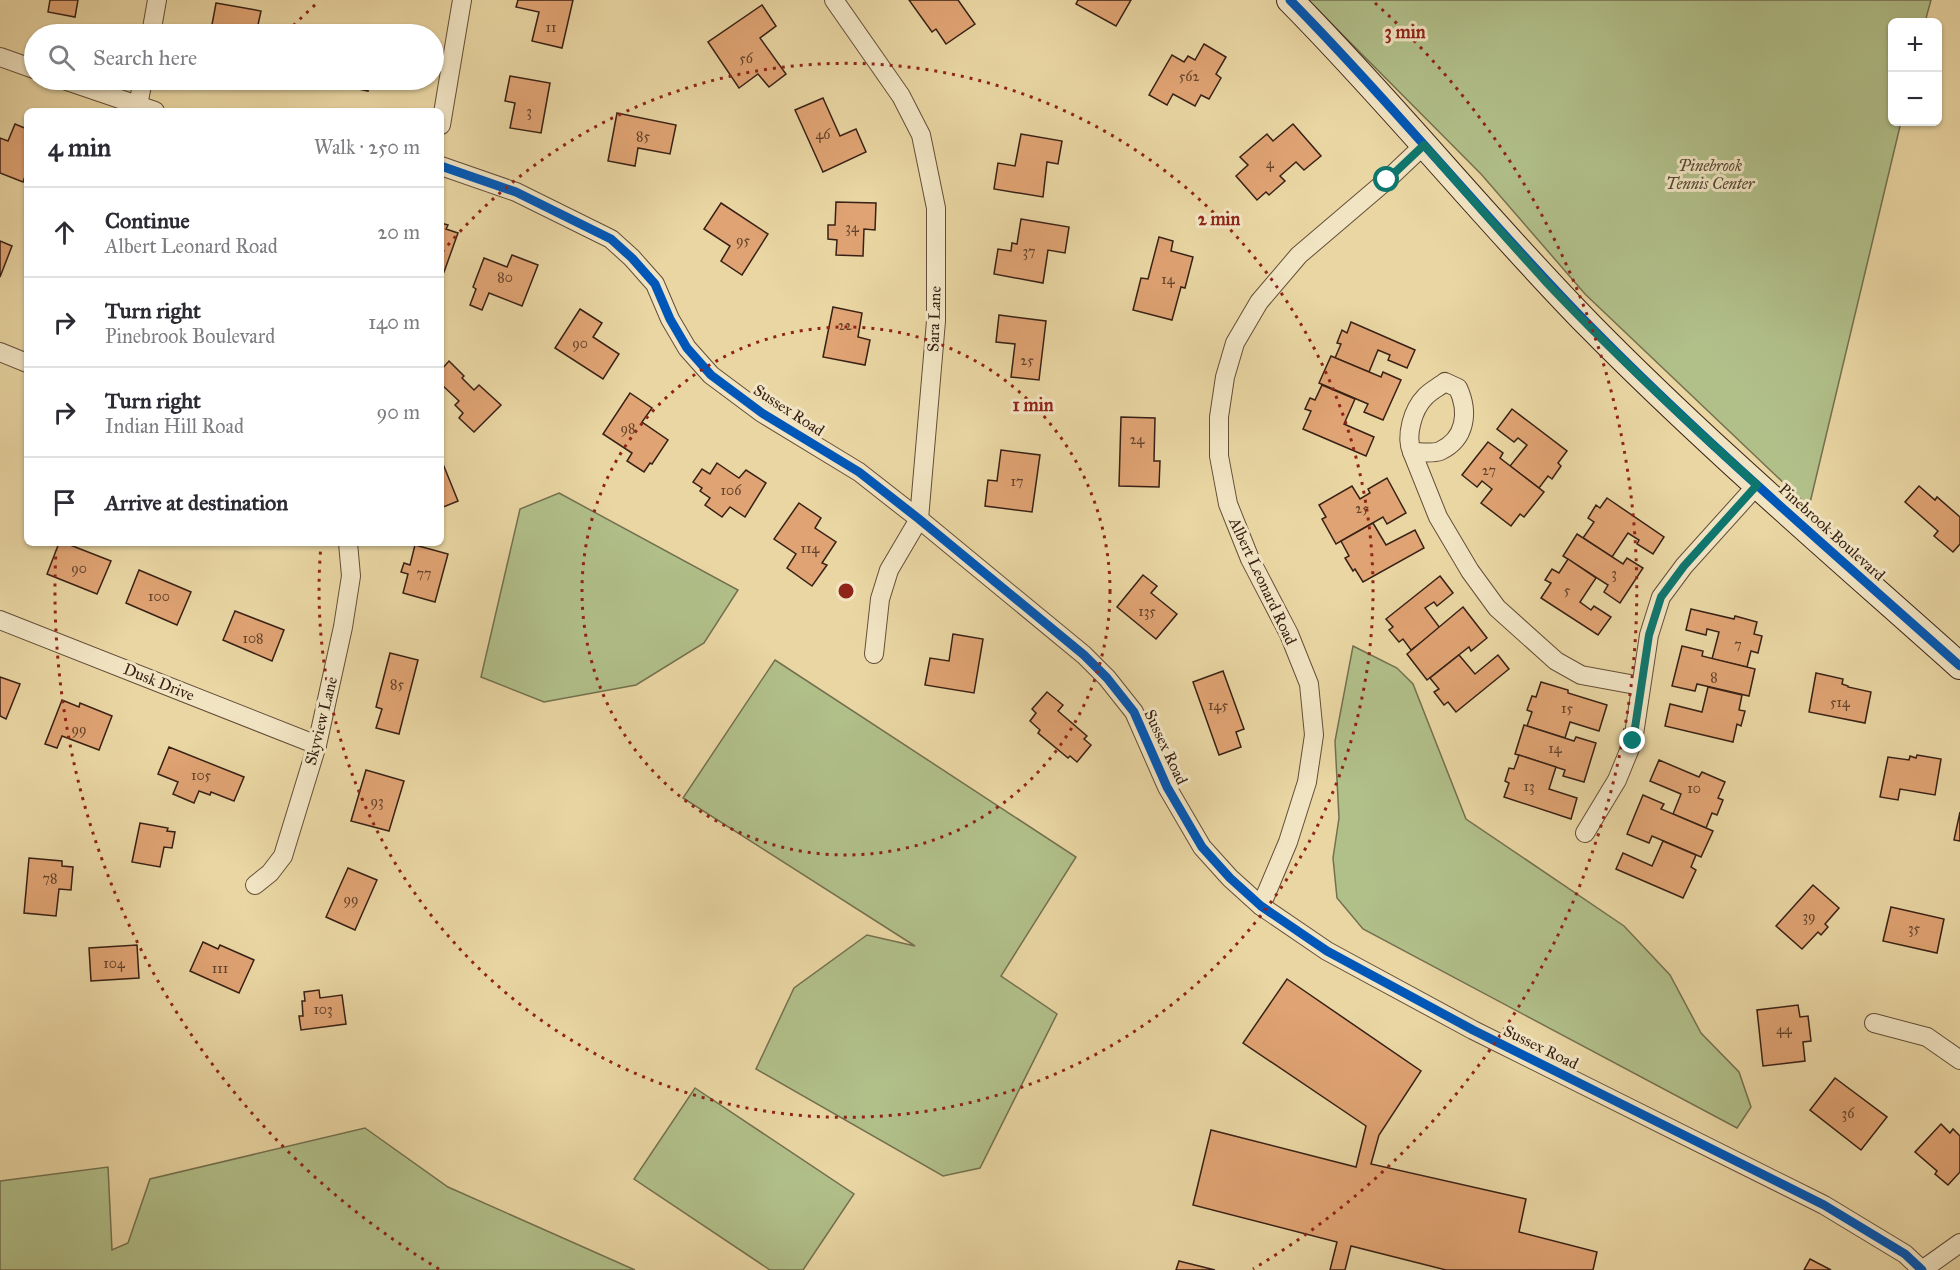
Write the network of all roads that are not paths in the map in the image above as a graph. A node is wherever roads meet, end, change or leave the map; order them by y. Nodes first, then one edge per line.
1 (157, 0) edge
2 (462, 0) edge
3 (834, 0) edge
4 (1290, 0) edge
5 (153, 24) edge
6 (0, 57) edge
7 (24, 65) edge
8 (93, 90) edge
9 (143, 90) edge
10 (146, 108) edge
11 (444, 108) edge
12 (1424, 145) junction
13 (444, 166) edge
14 (0, 352) edge
15 (24, 362) edge
16 (1412, 452) dead end
17 (1757, 485) junction
18 (919, 519) junction
19 (348, 546) edge
20 (0, 620) edge
21 (874, 654) dead end
22 (1960, 666) edge
23 (1641, 686) junction
24 (317, 745) junction
25 (1585, 833) dead end
26 (255, 885) dead end
27 (1261, 906) junction
28 (1874, 1023) dead end
29 (1960, 1060) edge
30 (1960, 1243) edge
31 (1922, 1270) edge

1 - 5 street
2 - 11 street
3 - 18 street, Sara Lane
4 - 12 street, Pinebrook Boulevard
6 - 7 street
8 - 10 street
9 - 10 street
12 - 17 street, Pinebrook Boulevard
12 - 27 street, Albert Leonard Road
13 - 18 street, Sussex Road
14 - 15 street
16 - 23 street
17 - 22 street, Pinebrook Boulevard
17 - 23 street
18 - 21 street, Sara Lane
18 - 27 street, Sussex Road
19 - 24 street, Skyview Lane
20 - 24 street, Dusk Drive
23 - 25 street
24 - 26 street, Skyview Lane
27 - 31 street, Sussex Road
28 - 29 street
30 - 31 street

